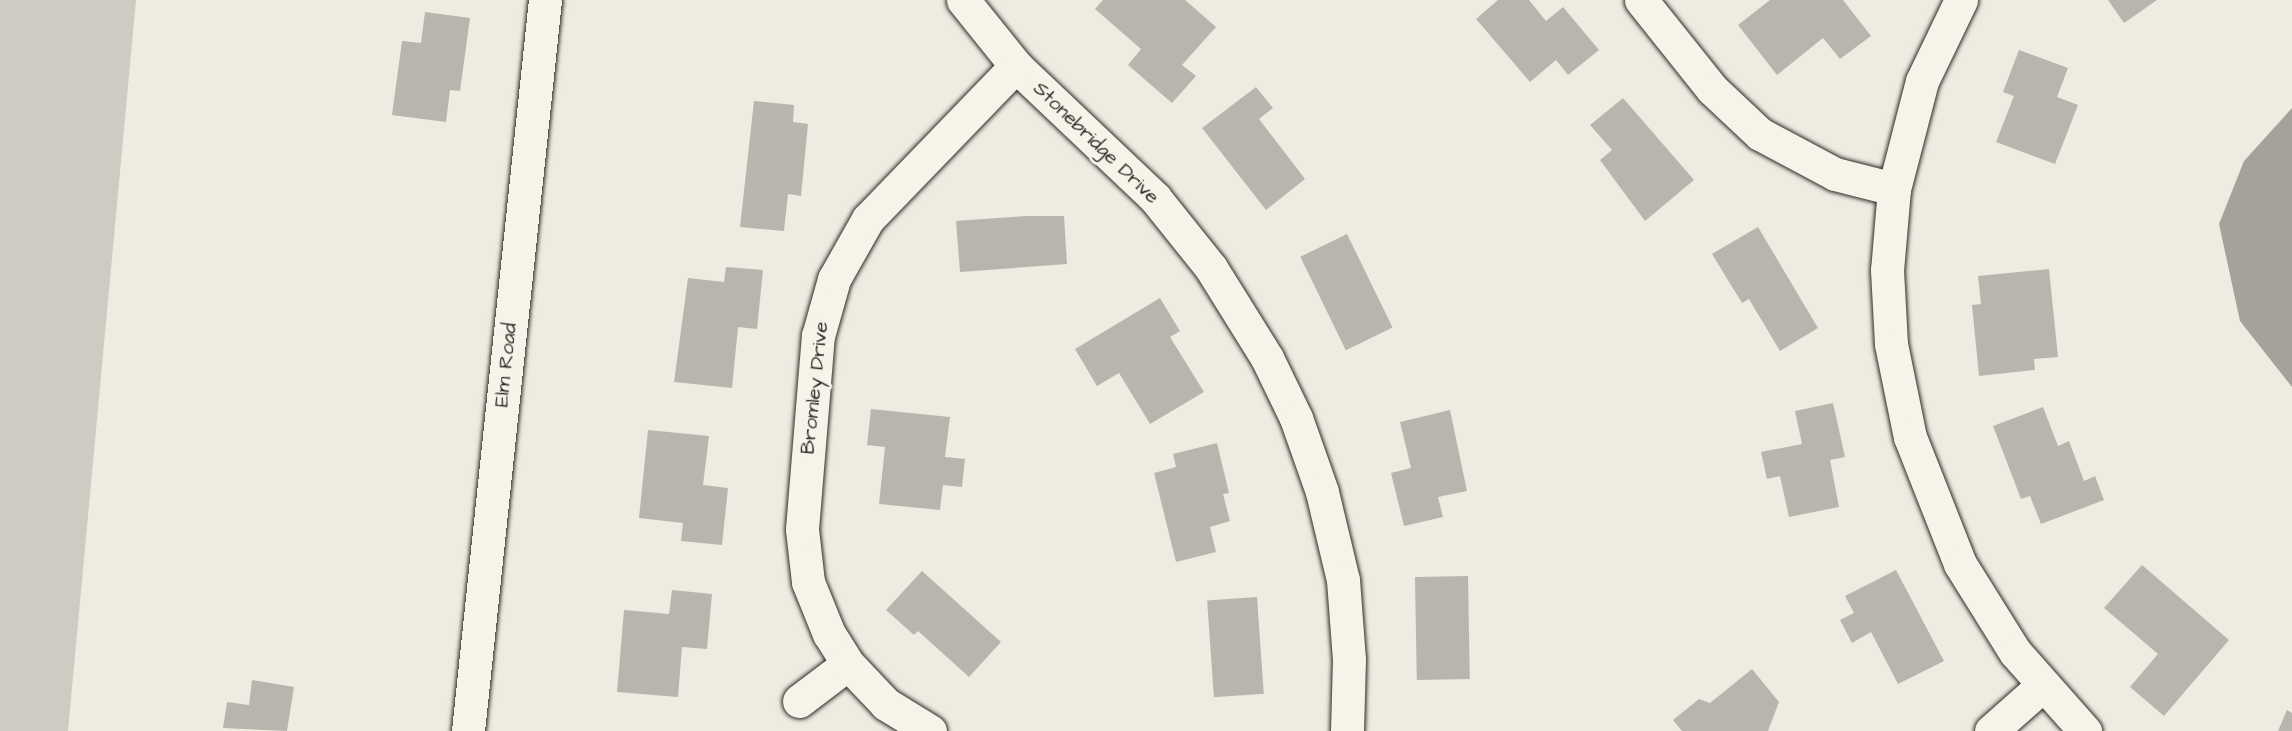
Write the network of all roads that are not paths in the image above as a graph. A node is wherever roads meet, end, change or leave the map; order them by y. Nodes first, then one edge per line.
1 (545, 0) edge
2 (963, 0) edge
3 (1641, 0) edge
4 (1962, 0) edge
5 (1017, 66) junction
6 (1894, 189) junction
7 (848, 664) junction
8 (2043, 685) junction
9 (799, 701) dead end
10 (468, 731) edge
11 (930, 731) edge
12 (1347, 731) edge
13 (1991, 731) edge
14 (2085, 731) edge

1 - 10 street, Elm Road
2 - 5 street, Stonebridge Drive
3 - 6 street
4 - 6 street
5 - 7 street, Bromley Drive
5 - 12 street, Stonebridge Drive
6 - 8 street
7 - 9 street
7 - 11 street, Bromley Drive
8 - 13 street
8 - 14 street

